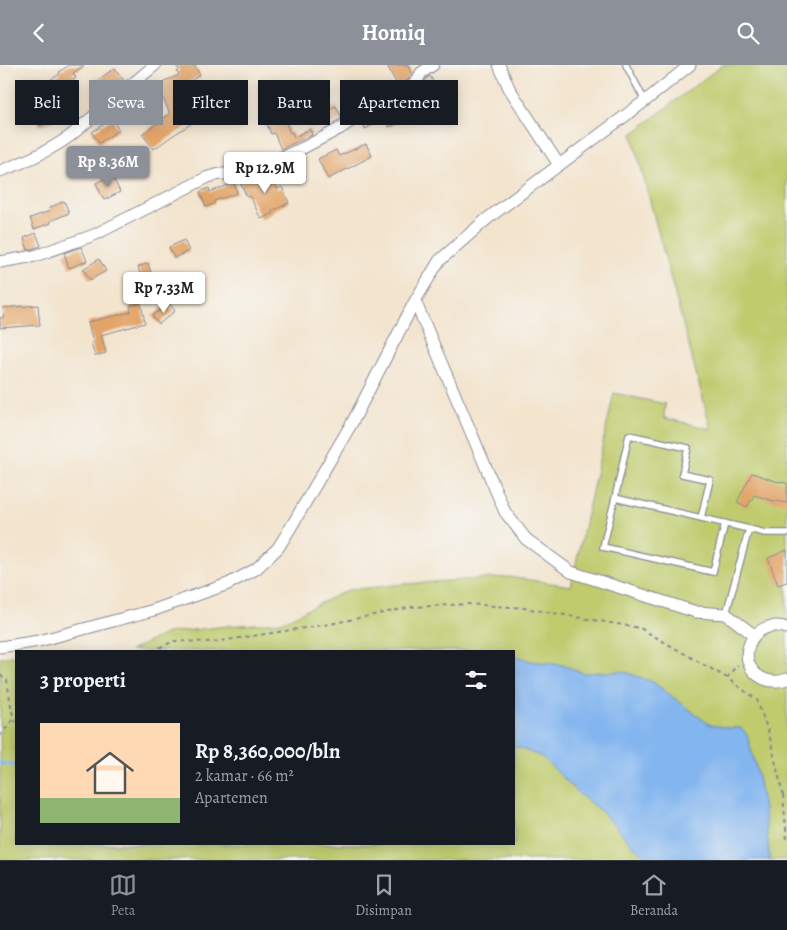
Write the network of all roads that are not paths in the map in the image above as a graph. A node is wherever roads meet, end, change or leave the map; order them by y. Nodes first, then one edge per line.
1 (155, 65) edge
2 (433, 65) edge
3 (498, 65) edge
4 (626, 65) edge
5 (690, 65) edge
6 (645, 101) junction
7 (559, 165) junction
8 (0, 171) edge
9 (0, 262) edge
10 (415, 301) junction
11 (615, 498) junction
12 (702, 518) junction
13 (724, 523) junction
14 (750, 529) junction
15 (787, 533) edge
16 (726, 614) junction
17 (787, 628) edge
18 (754, 635) junction
19 (0, 647) edge
20 (787, 679) edge

1 - 8 street
2 - 9 street
3 - 7 street
4 - 6 lane
5 - 6 street
6 - 7 street
7 - 10 street
10 - 16 street
10 - 19 street
11 - 12 lane
11 - 12 lane
11 - 13 lane
12 - 13 lane
13 - 14 lane
14 - 15 lane
14 - 16 lane
16 - 18 street
17 - 18 street
18 - 20 street

